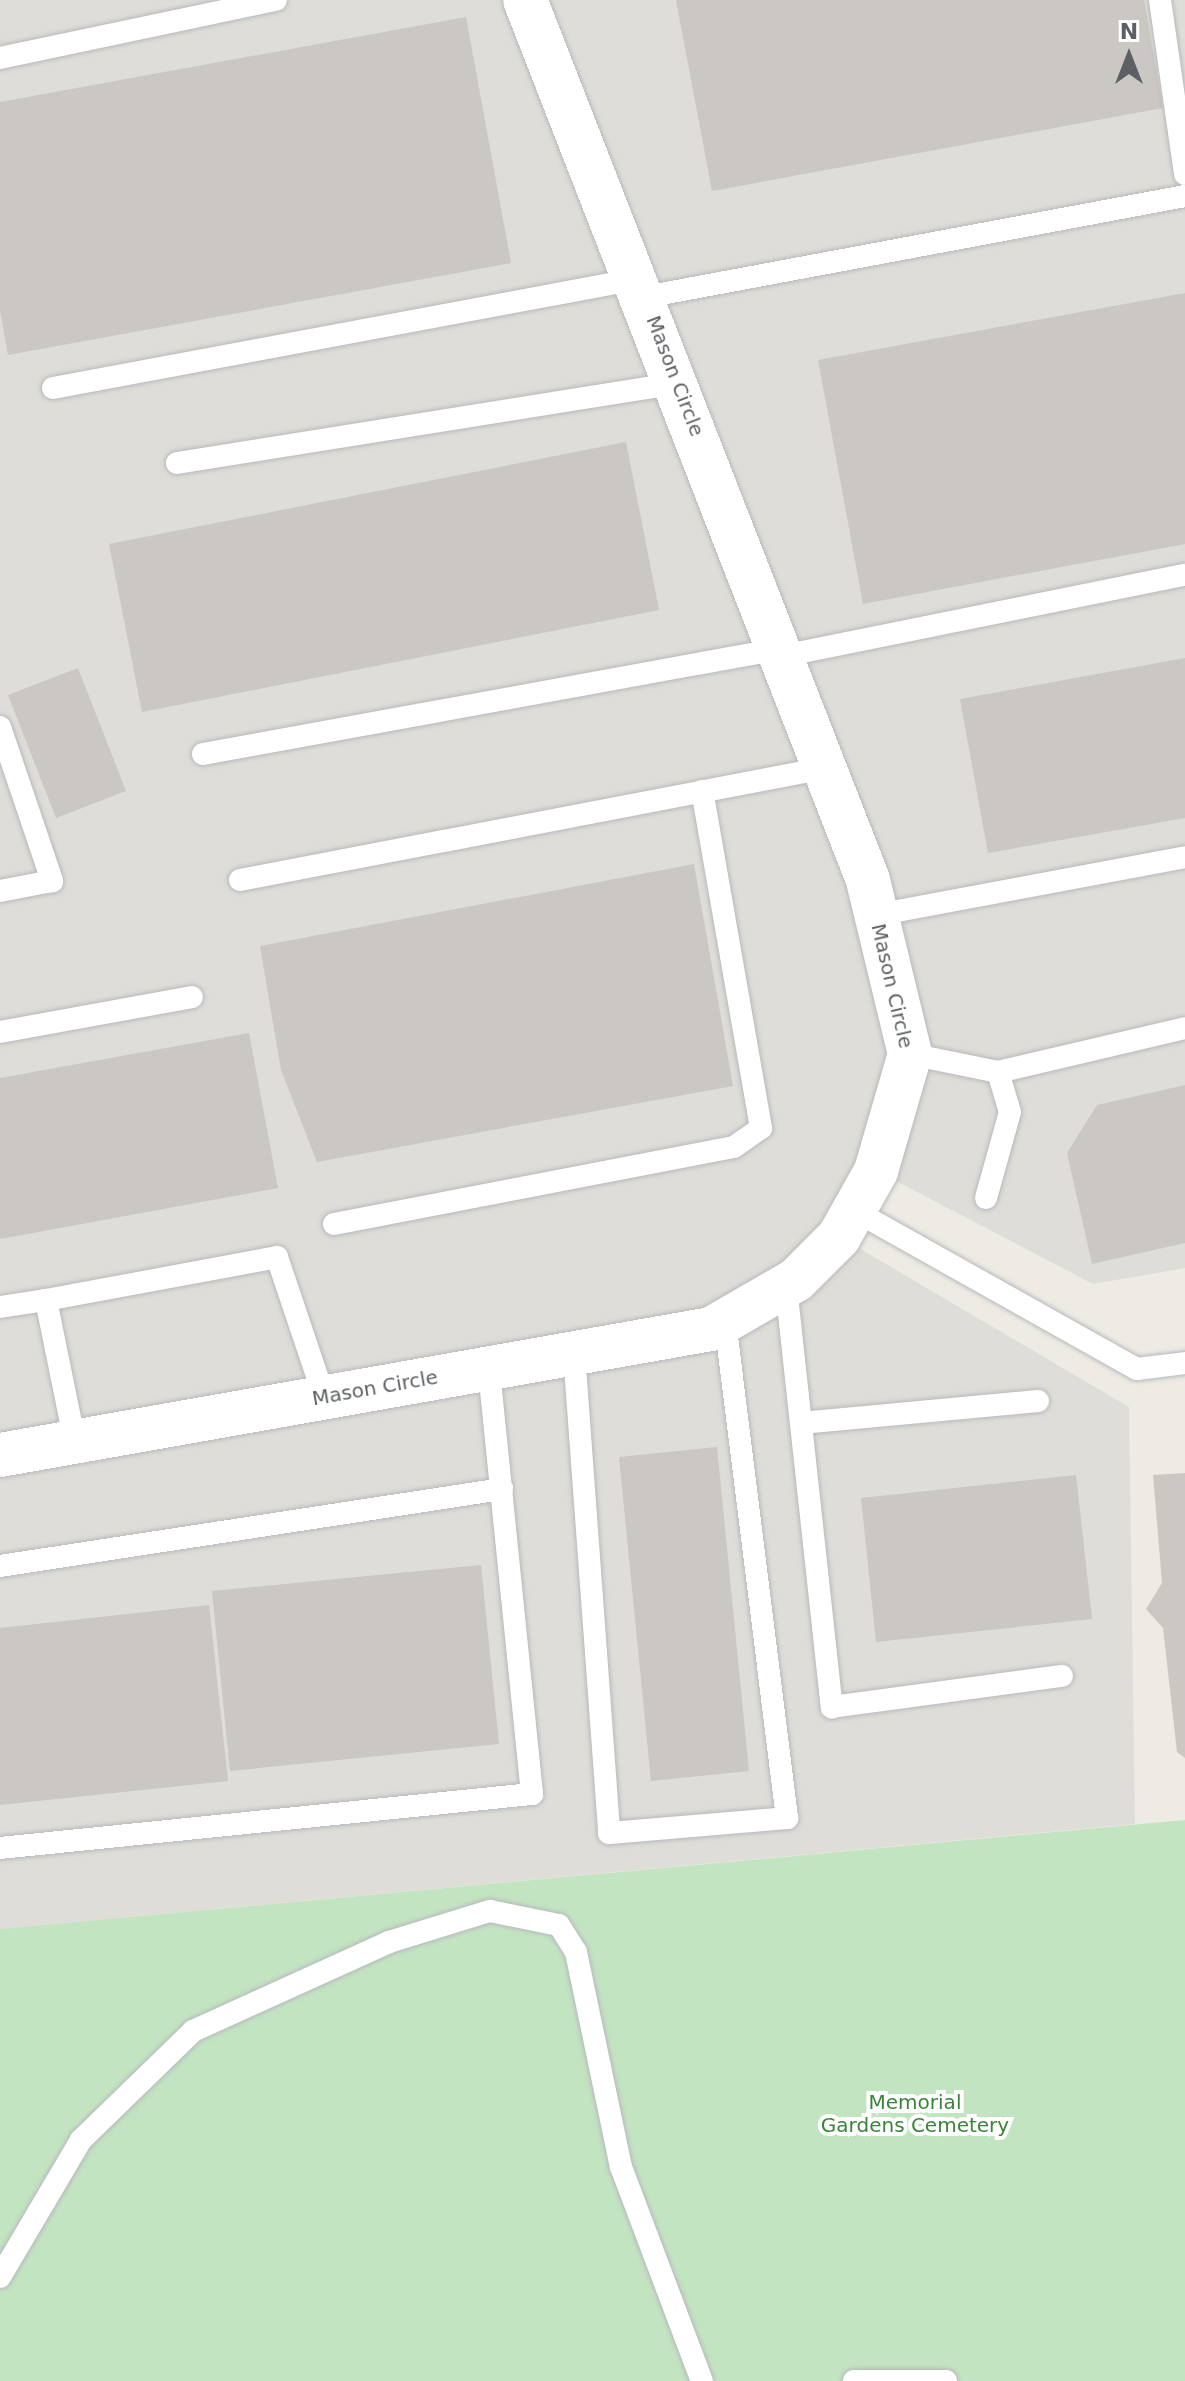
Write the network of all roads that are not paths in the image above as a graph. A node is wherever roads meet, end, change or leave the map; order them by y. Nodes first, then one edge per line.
1 (276, 0) edge
2 (525, 0) edge
3 (1160, 0) edge
4 (0, 58) edge
5 (1185, 174) edge
6 (1185, 196) edge
7 (641, 288) junction
8 (678, 383) junction
9 (53, 388) dead end
10 (177, 463) dead end
11 (1185, 575) edge
12 (780, 652) junction
13 (0, 727) edge
14 (203, 754) dead end
15 (6, 764) edge
16 (825, 768) junction
17 (702, 791) junction
18 (1185, 857) edge
19 (240, 880) dead end
20 (0, 891) edge
21 (876, 915) junction
22 (192, 997) dead end
23 (1185, 1028) edge
24 (0, 1032) edge
25 (910, 1054) junction
26 (998, 1072) junction
27 (986, 1198) dead end
28 (857, 1212) junction
29 (334, 1224) dead end
30 (786, 1286) junction
31 (46, 1300) junction
32 (0, 1307) edge
33 (725, 1321) junction
34 (574, 1353) junction
35 (1185, 1363) edge
36 (489, 1368) junction
37 (324, 1397) junction
38 (1038, 1401) dead end
39 (801, 1423) junction
40 (75, 1442) junction
41 (0, 1455) edge
42 (502, 1489) junction
43 (0, 1566) edge
44 (1062, 1676) dead end
45 (0, 1848) edge
46 (0, 2277) edge
47 (702, 2381) edge
48 (854, 2381) edge
49 (946, 2381) edge

1 - 4 lane
2 - 7 street, Mason Circle
3 - 5 lane
6 - 7 lane
7 - 8 street, Mason Circle
7 - 9 lane
8 - 10 lane
8 - 12 street, Mason Circle
11 - 12 lane
12 - 14 lane
12 - 16 street, Mason Circle
13 - 15 lane
15 - 20 lane
16 - 17 lane
16 - 21 street, Mason Circle
17 - 19 lane
17 - 29 lane
18 - 21 lane
21 - 25 street, Mason Circle
22 - 24 lane
23 - 26 lane
25 - 26 lane
25 - 28 street, Mason Circle
26 - 27 lane
28 - 30 street, Mason Circle
28 - 35 lane
30 - 33 street, Mason Circle
30 - 39 lane
31 - 32 lane
31 - 37 lane
31 - 40 lane
33 - 34 street, Mason Circle
33 - 34 lane
34 - 36 street, Mason Circle
36 - 37 street, Mason Circle
36 - 42 lane
37 - 40 street, Mason Circle
38 - 39 lane
39 - 44 lane
40 - 41 street, Mason Circle
42 - 43 lane
42 - 45 lane
46 - 47 lane
48 - 49 lane

